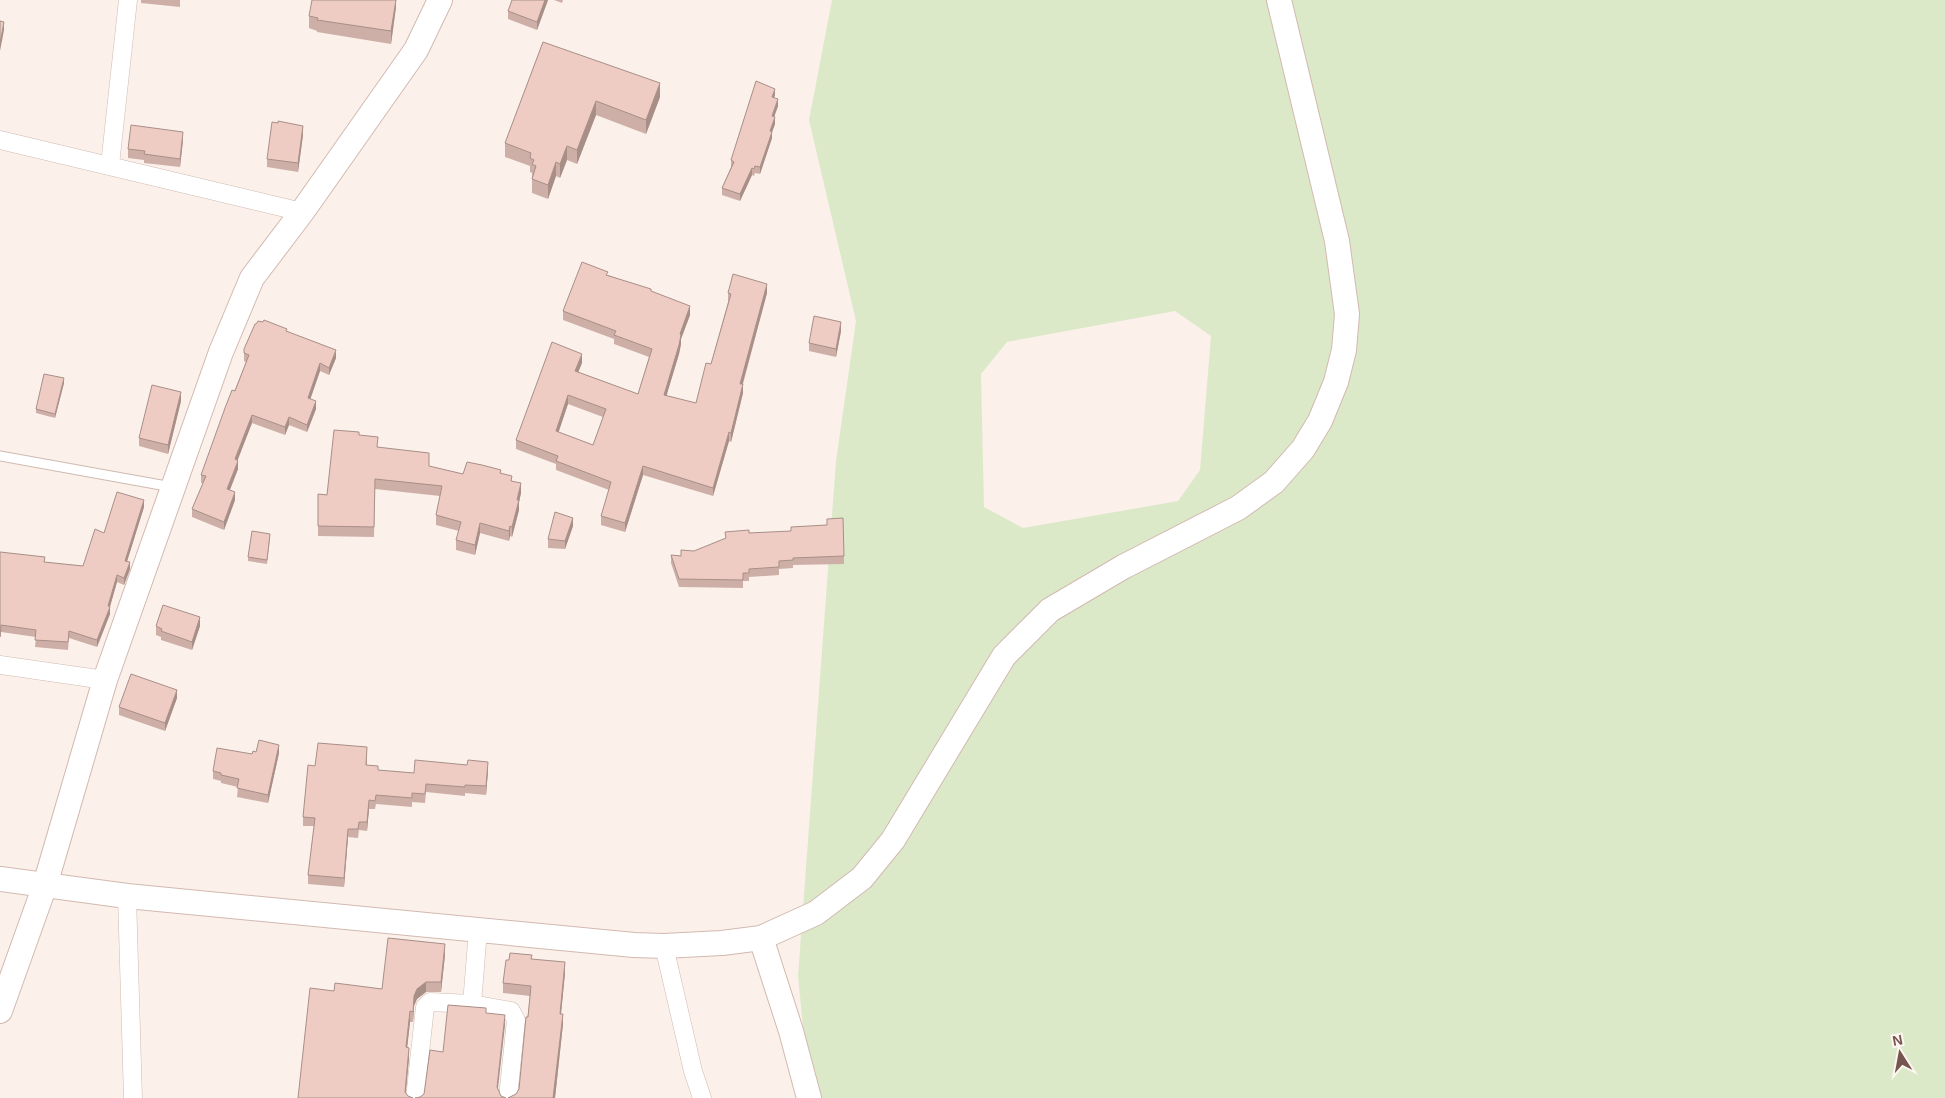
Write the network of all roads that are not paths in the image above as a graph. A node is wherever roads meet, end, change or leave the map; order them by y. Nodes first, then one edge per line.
1 (128, 0) edge
2 (440, 0) edge
3 (1279, 0) edge
4 (0, 140) edge
5 (110, 165) junction
6 (302, 212) junction
7 (0, 456) edge
8 (173, 487) junction
9 (0, 665) edge
10 (105, 680) junction
11 (0, 880) edge
12 (45, 885) junction
13 (126, 896) junction
14 (478, 930) junction
15 (761, 938) junction
16 (664, 946) junction
17 (472, 1004) junction
18 (0, 1011) edge
19 (133, 1098) edge
20 (415, 1098) edge
21 (508, 1098) edge
22 (702, 1098) edge
23 (809, 1098) edge

1 - 5 street
2 - 6 street
3 - 15 street
4 - 5 street
5 - 6 street
6 - 8 street
7 - 8 lane
8 - 10 street
9 - 10 street
10 - 12 street
11 - 12 street
12 - 13 street
12 - 18 street
13 - 14 street
13 - 19 street
14 - 16 street
14 - 17 street
15 - 16 street
15 - 23 street
16 - 22 street
17 - 20 street
17 - 21 street

